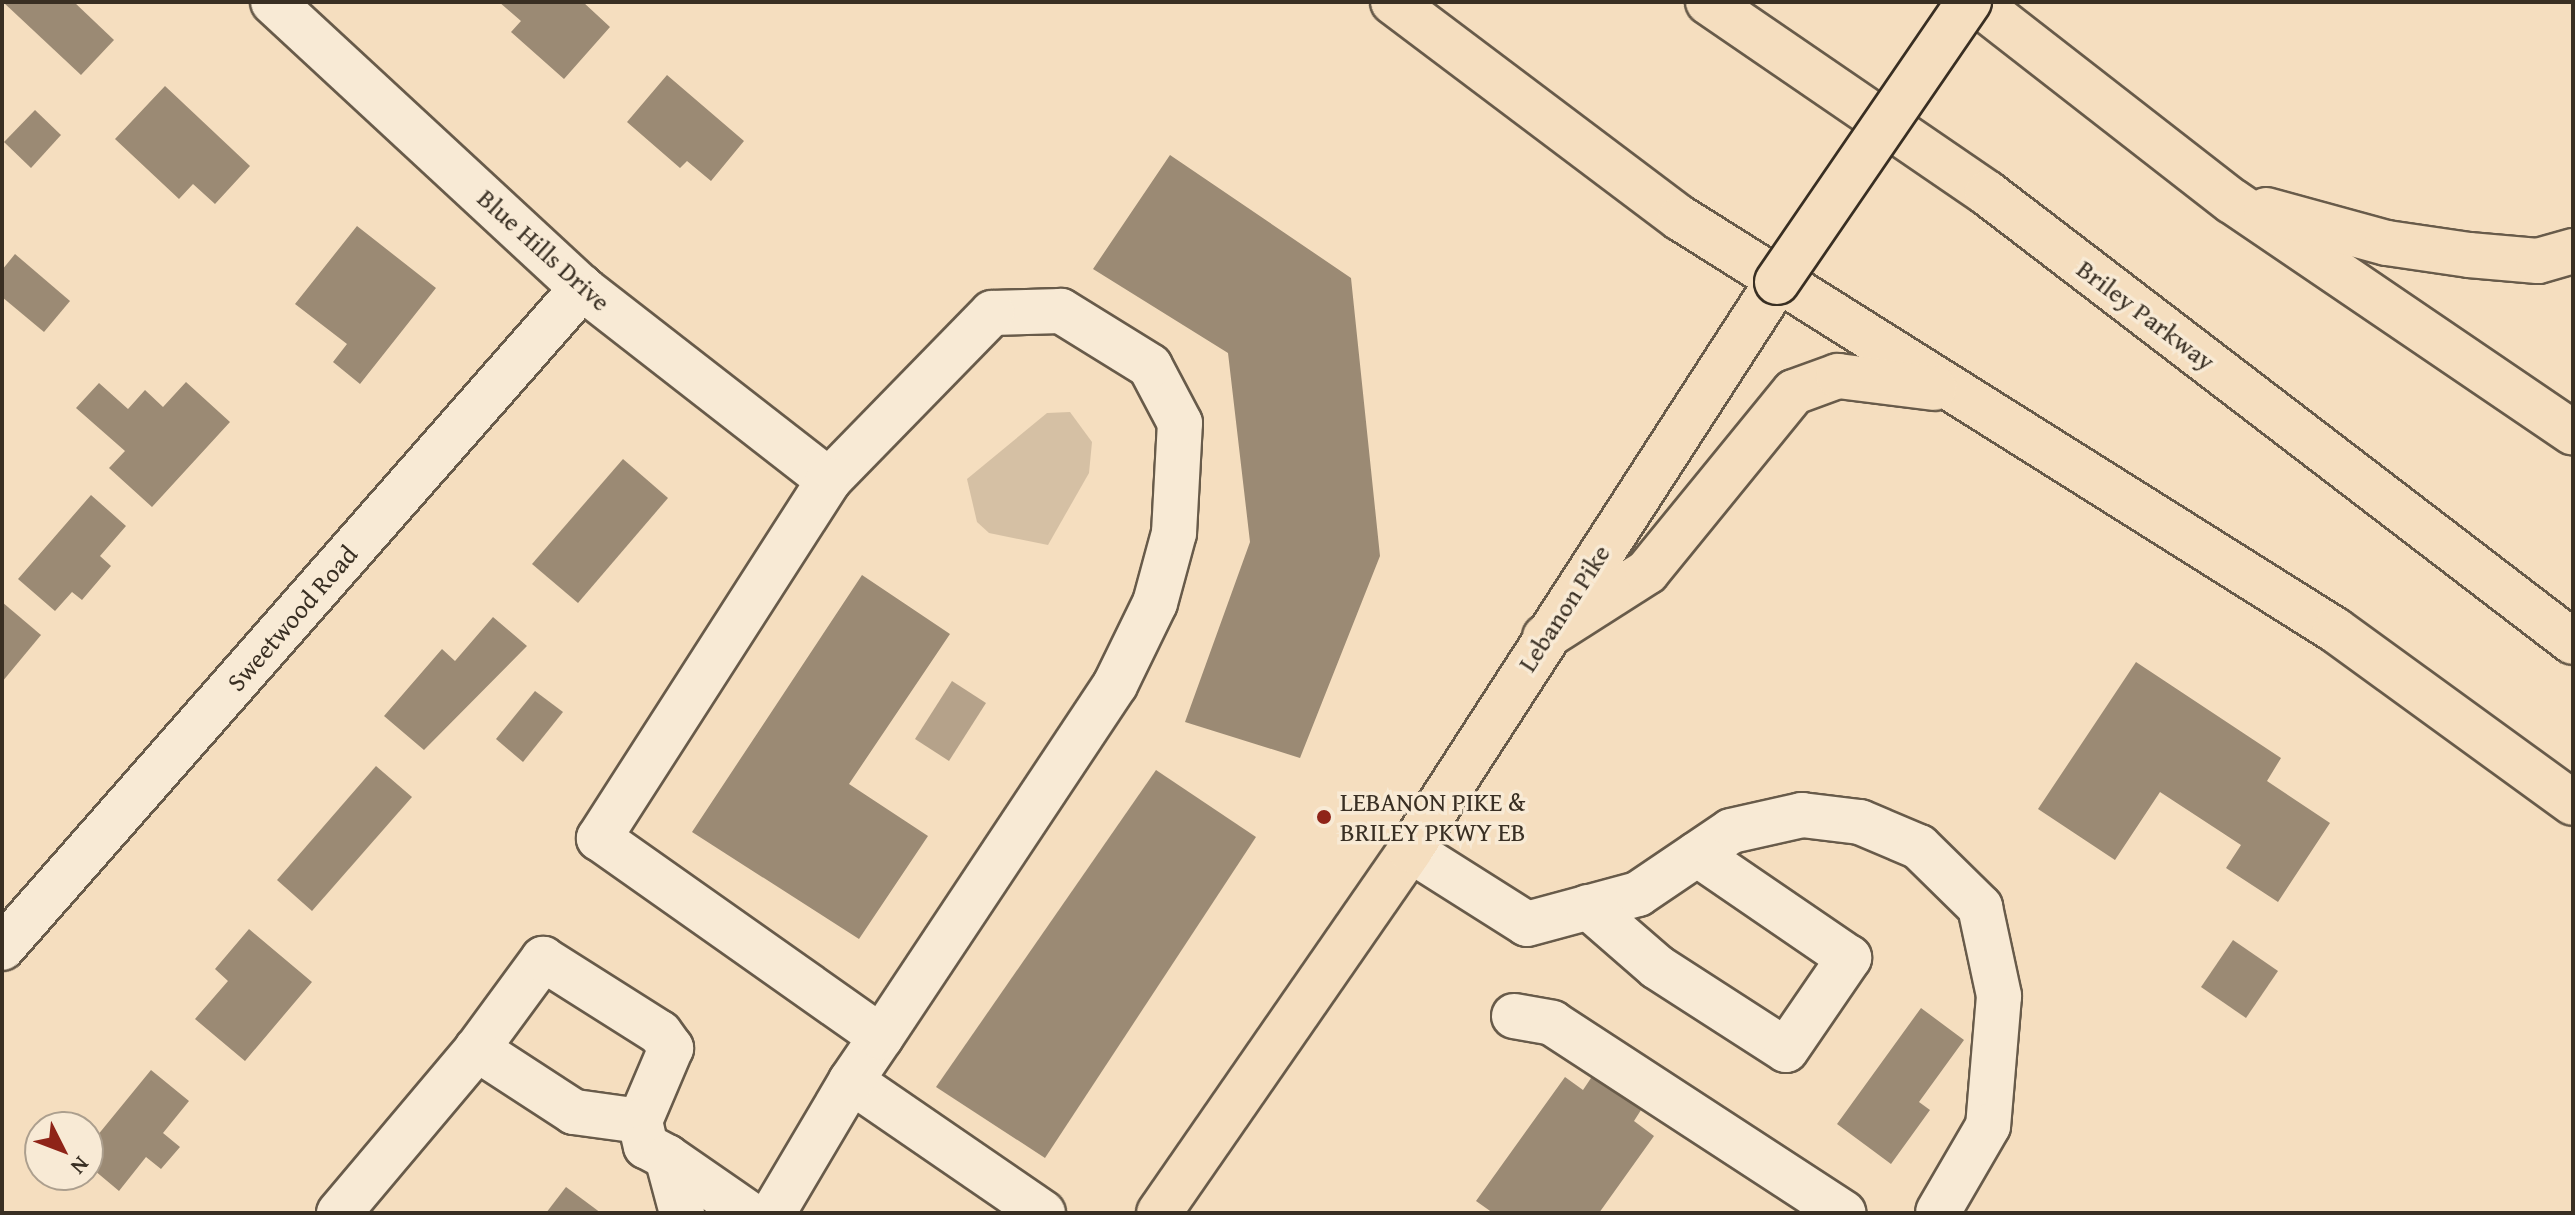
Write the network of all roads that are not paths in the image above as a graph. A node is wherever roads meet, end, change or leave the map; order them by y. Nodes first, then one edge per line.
1 (273, 2) edge
2 (1393, 2) edge
3 (1708, 2) edge
4 (1969, 2) edge
5 (1976, 2) edge
6 (2232, 201) junction
7 (2573, 251) edge
8 (1777, 282) junction
9 (582, 288) junction
10 (1951, 390) junction
11 (2573, 433) edge
12 (829, 480) junction
13 (1545, 637) junction
14 (2573, 642) edge
15 (2573, 803) edge
16 (1410, 850) junction
17 (1697, 854) junction
18 (1588, 907) junction
19 (2, 948) edge
20 (1514, 1016) dead end
21 (881, 1037) junction
22 (477, 1049) junction
23 (851, 1081) junction
24 (640, 1121) junction
25 (667, 1157) junction
26 (1938, 1212) edge
27 (339, 1213) edge
28 (682, 1213) edge
29 (748, 1213) edge
30 (773, 1213) edge
31 (1043, 1213) edge
32 (1159, 1213) edge
33 (1843, 1213) edge

1 - 9 street, Blue Hills Drive
2 - 8 main road
3 - 14 main road, Briley Parkway
4 - 8 main road, Lebanon Pike, bridge
5 - 6 main road
6 - 7 main road
6 - 11 main road
8 - 10 main road
8 - 13 main road, Lebanon Pike
9 - 12 street, Blue Hills Drive
9 - 19 street, Sweetwood Road
10 - 13 main road
10 - 15 main road
12 - 21 street
12 - 21 street
13 - 16 main road, Lebanon Pike
16 - 18 street
16 - 32 main road, Lebanon Pike
17 - 18 street
17 - 18 street
17 - 26 street
20 - 33 street
21 - 23 street
22 - 24 street
22 - 24 street
22 - 27 street
23 - 30 street
23 - 31 street
24 - 25 street
25 - 28 street
25 - 29 street

